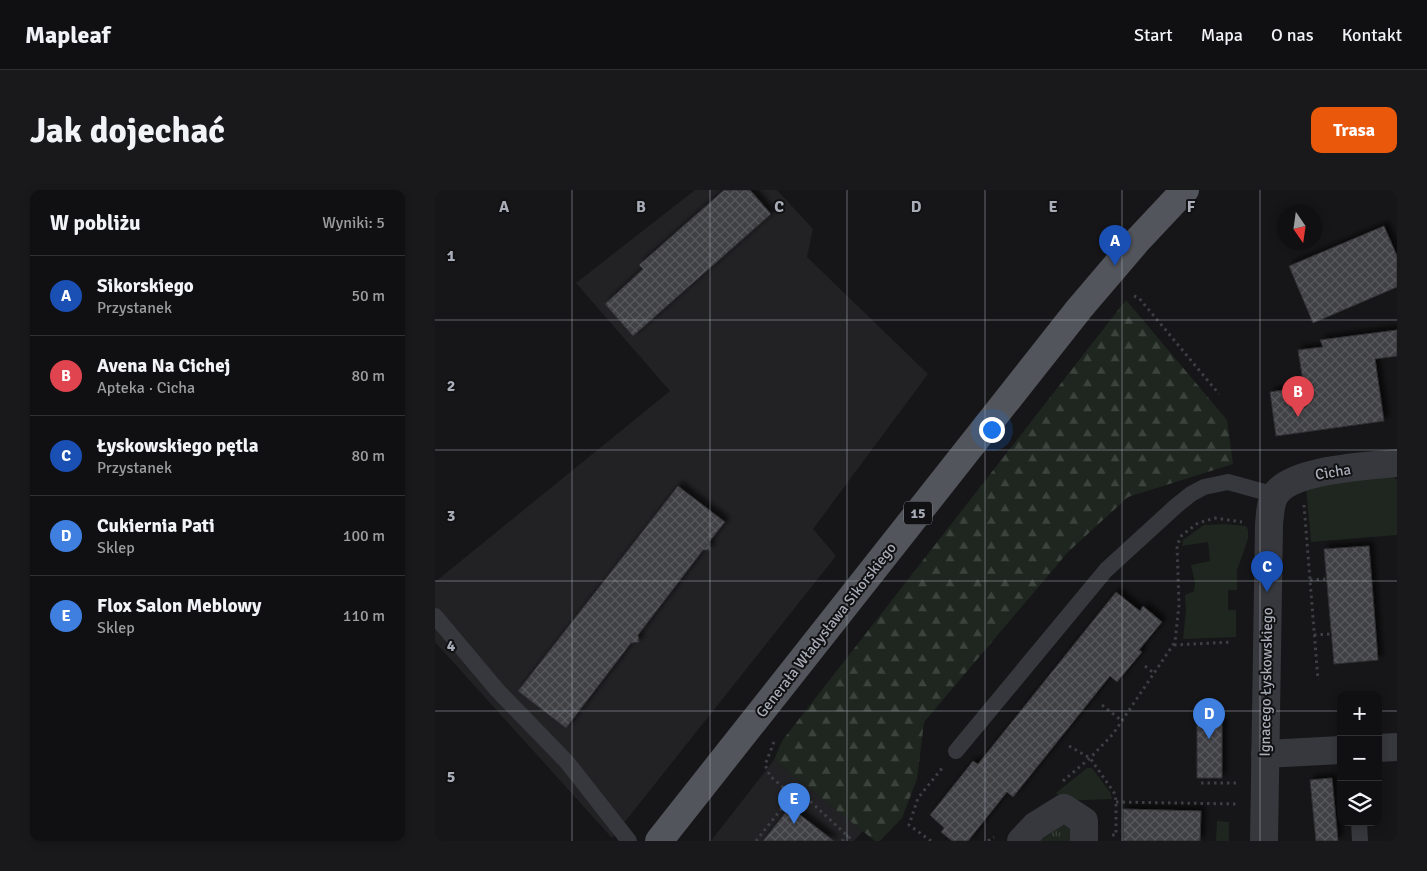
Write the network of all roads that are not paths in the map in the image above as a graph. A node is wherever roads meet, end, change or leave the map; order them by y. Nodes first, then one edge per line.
1 (1185, 190) edge
2 (1397, 463) edge
3 (1275, 495) junction
4 (435, 616) edge
5 (1397, 747) edge
6 (1382, 748) edge
7 (1337, 750) edge
8 (956, 751) road end
9 (1265, 754) junction
10 (1359, 826) edge
11 (629, 841) edge
12 (659, 841) edge
13 (1021, 841) edge
14 (1084, 841) edge
15 (1264, 841) edge
16 (1360, 841) edge

1 - 12 main road, Generała Władysława Sikorskiego / 15
2 - 3 street, Cicha
3 - 8 lane
3 - 9 street, Ignacego Łyskowskiego
4 - 11 lane
5 - 6 street
7 - 9 street
9 - 15 street, Ignacego Łyskowskiego
10 - 16 lane
13 - 14 street

